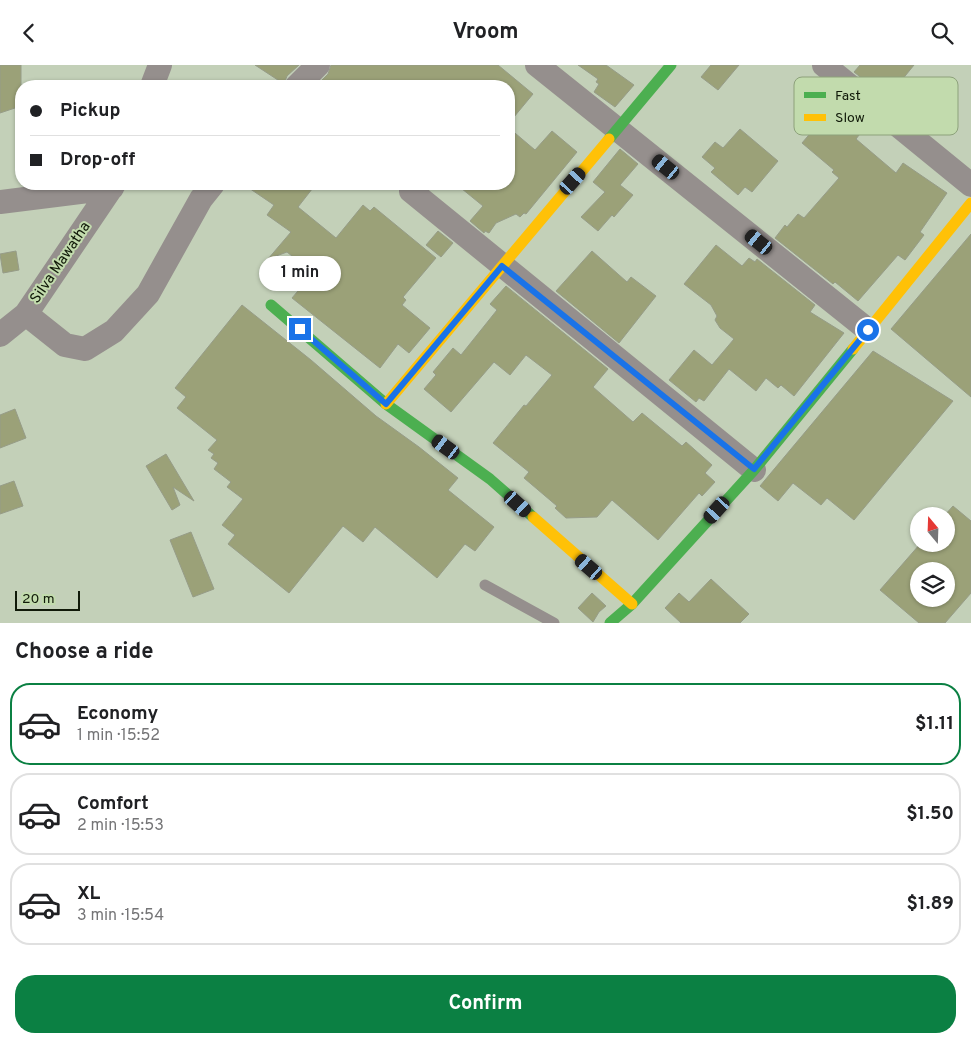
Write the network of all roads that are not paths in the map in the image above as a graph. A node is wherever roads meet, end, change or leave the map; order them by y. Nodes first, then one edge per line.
1 (160, 65) edge
2 (318, 65) edge
3 (537, 65) edge
4 (672, 65) edge
5 (824, 65) edge
6 (839, 77) edge
7 (154, 80) edge
8 (303, 80) edge
9 (619, 129) junction
10 (910, 135) edge
11 (971, 185) edge
12 (85, 190) edge
13 (110, 190) edge
14 (208, 190) edge
15 (411, 191) dead end
16 (0, 202) edge
17 (971, 203) edge
18 (502, 266) junction
19 (271, 305) dead end
20 (26, 314) junction
21 (868, 330) junction
22 (0, 335) edge
23 (386, 404) junction
24 (754, 469) junction
25 (485, 585) dead end
26 (632, 604) junction
27 (554, 623) edge
28 (610, 623) edge

1 - 7 street
2 - 8 street
3 - 9 street
4 - 9 street
5 - 6 street
9 - 18 street
9 - 21 street
10 - 11 street
12 - 16 street
13 - 20 street, Silva Mawatha
14 - 20 street
15 - 18 street
17 - 21 street
18 - 23 street
18 - 24 street
19 - 23 street
20 - 22 street, Silva Mawatha
21 - 24 street
23 - 26 street
24 - 26 street
25 - 27 lane
26 - 28 street

